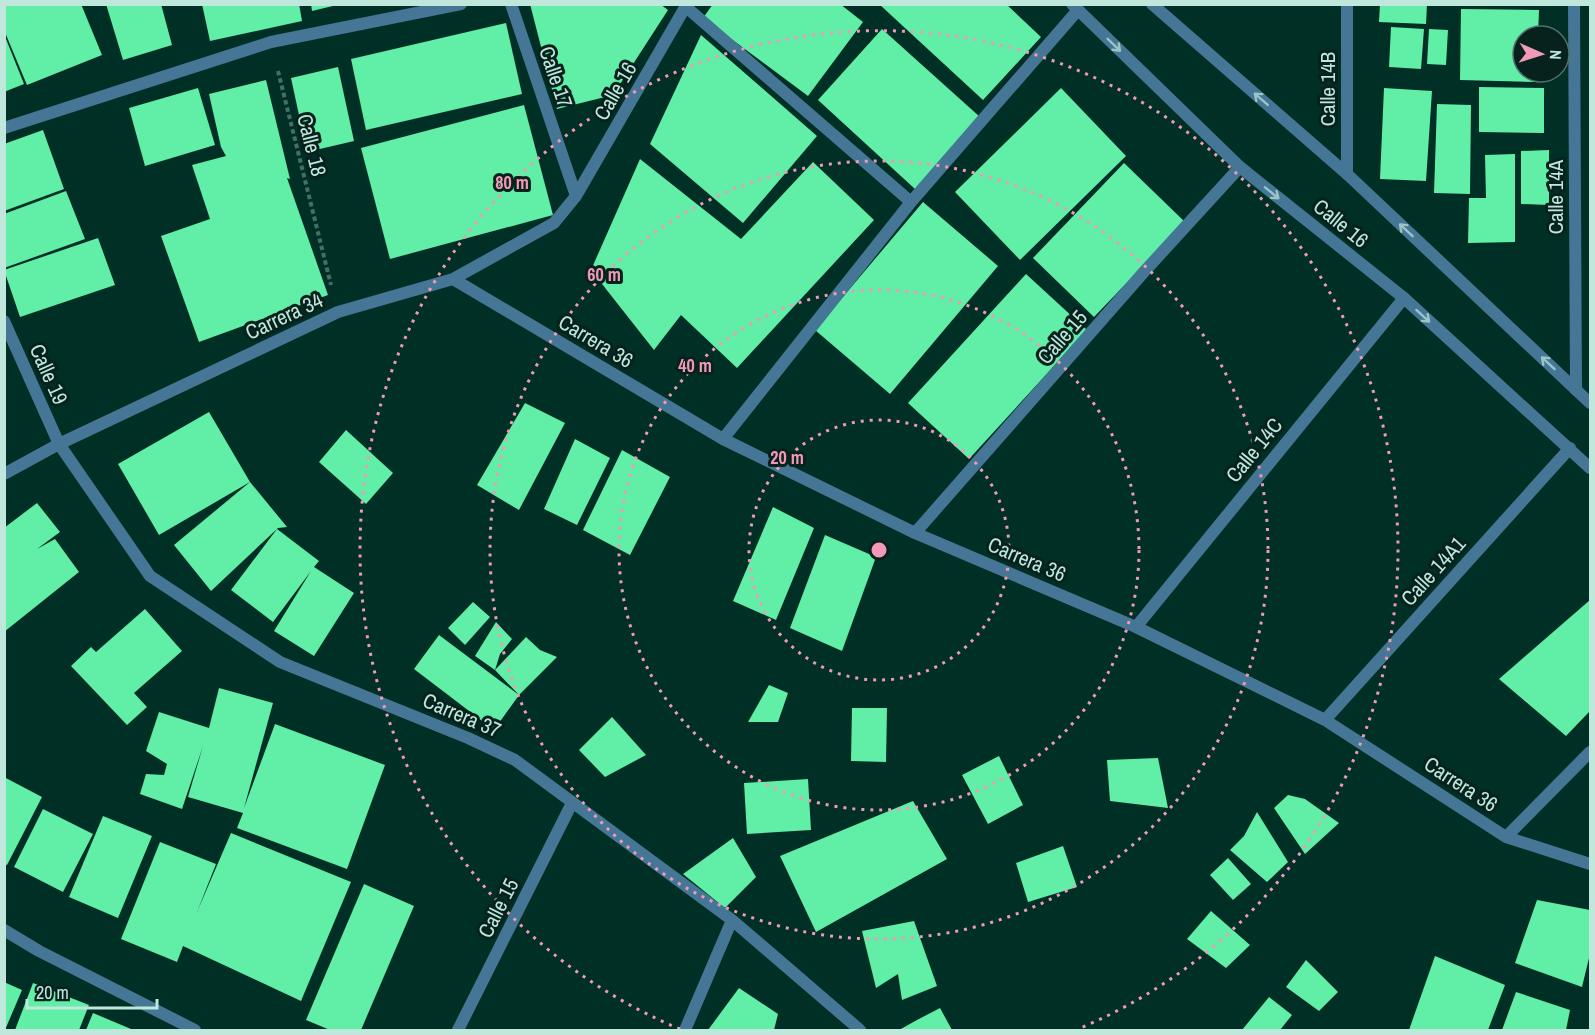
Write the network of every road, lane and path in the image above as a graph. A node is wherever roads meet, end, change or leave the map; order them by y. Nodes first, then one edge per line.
1 (462, 4) edge
2 (511, 4) edge
3 (1152, 4) edge
4 (1347, 4) edge
5 (1574, 4) edge
6 (687, 6) edge
7 (1075, 7) edge
8 (271, 42) junction
9 (4, 128) edge
10 (1240, 167) junction
11 (1347, 174) junction
12 (576, 196) junction
13 (911, 202) junction
14 (453, 279) junction
15 (1404, 298) junction
16 (338, 312) junction
17 (4, 321) edge
18 (1576, 390) junction
19 (1590, 403) edge
20 (723, 439) junction
21 (59, 444) junction
22 (1570, 448) junction
23 (1590, 468) edge
24 (4, 474) edge
25 (915, 532) junction
26 (1136, 627) junction
27 (1325, 720) junction
28 (1590, 752) edge
29 (572, 803) junction
30 (1506, 837) junction
31 (1590, 864) edge
32 (732, 920) junction
33 (4, 930) edge
34 (195, 1030) edge
35 (458, 1030) edge
36 (685, 1030) edge
37 (860, 1030) edge

1 - 8 street
2 - 12 street, Calle 17
11 -> 3 street, Calle 16
4 - 11 street, Calle 14B
5 - 18 street, Calle 14A
6 - 12 street, Calle 16
6 - 13 street
7 -> 10 street, Calle 16
7 - 13 street
8 - 9 street
8 - 16 path, Calle 18
10 -> 15 street, Calle 16
10 - 25 street, Calle 15
18 -> 11 street, Calle 16
12 - 14 street, Carrera 34
13 - 20 street
14 - 16 street, Carrera 34
14 - 20 street, Carrera 36
15 -> 22 street, Calle 16
15 - 26 street, Calle 14C
16 - 21 street, Carrera 34
17 - 21 street, Calle 19
18 - 19 street, Calle 16
20 - 25 street, Carrera 36
21 - 24 street, Carrera 34
21 - 29 street, Carrera 37
22 - 23 street, Calle 16
22 - 27 street, Calle 14A1
25 - 26 street, Carrera 36
26 - 27 street, Carrera 36
27 - 30 street, Carrera 36
28 - 30 street
29 - 32 street, Carrera 37
29 - 35 street, Calle 15
30 - 31 street, Carrera 36
32 - 36 street
32 - 37 street, Carrera 37
33 - 34 street

